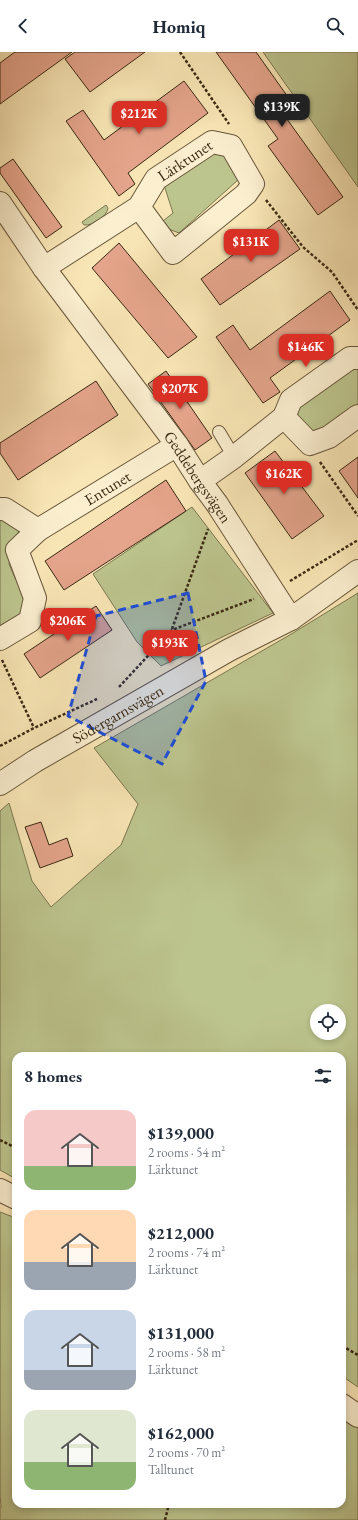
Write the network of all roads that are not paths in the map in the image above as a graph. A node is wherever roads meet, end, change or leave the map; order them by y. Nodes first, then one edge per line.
1 (0, 203) edge
2 (139, 207) junction
3 (44, 268) junction
4 (358, 358) edge
5 (358, 416) edge
6 (284, 417) junction
7 (219, 432) dead end
8 (177, 445) junction
9 (234, 456) junction
10 (200, 481) junction
11 (0, 509) edge
12 (38, 530) junction
13 (358, 571) edge
14 (291, 619) junction
15 (0, 639) edge
16 (0, 784) edge
17 (0, 1190) edge
18 (12, 1196) edge
19 (346, 1408) edge
20 (358, 1416) edge

1 - 3 street, Geddebergsvägen
2 - 2 street, Lärktunet
2 - 3 street, Lärktunet
3 - 8 street, Geddebergsvägen
4 - 6 street
5 - 6 street
6 - 9 street
7 - 9 lane
8 - 10 street, Geddebergsvägen
8 - 12 street, Entunet
9 - 10 street
10 - 14 street, Geddebergsvägen
11 - 12 street
12 - 15 street, Entunet
13 - 14 street, Södergarnsvägen
14 - 16 street, Södergarnsvägen
17 - 18 street
19 - 20 street

